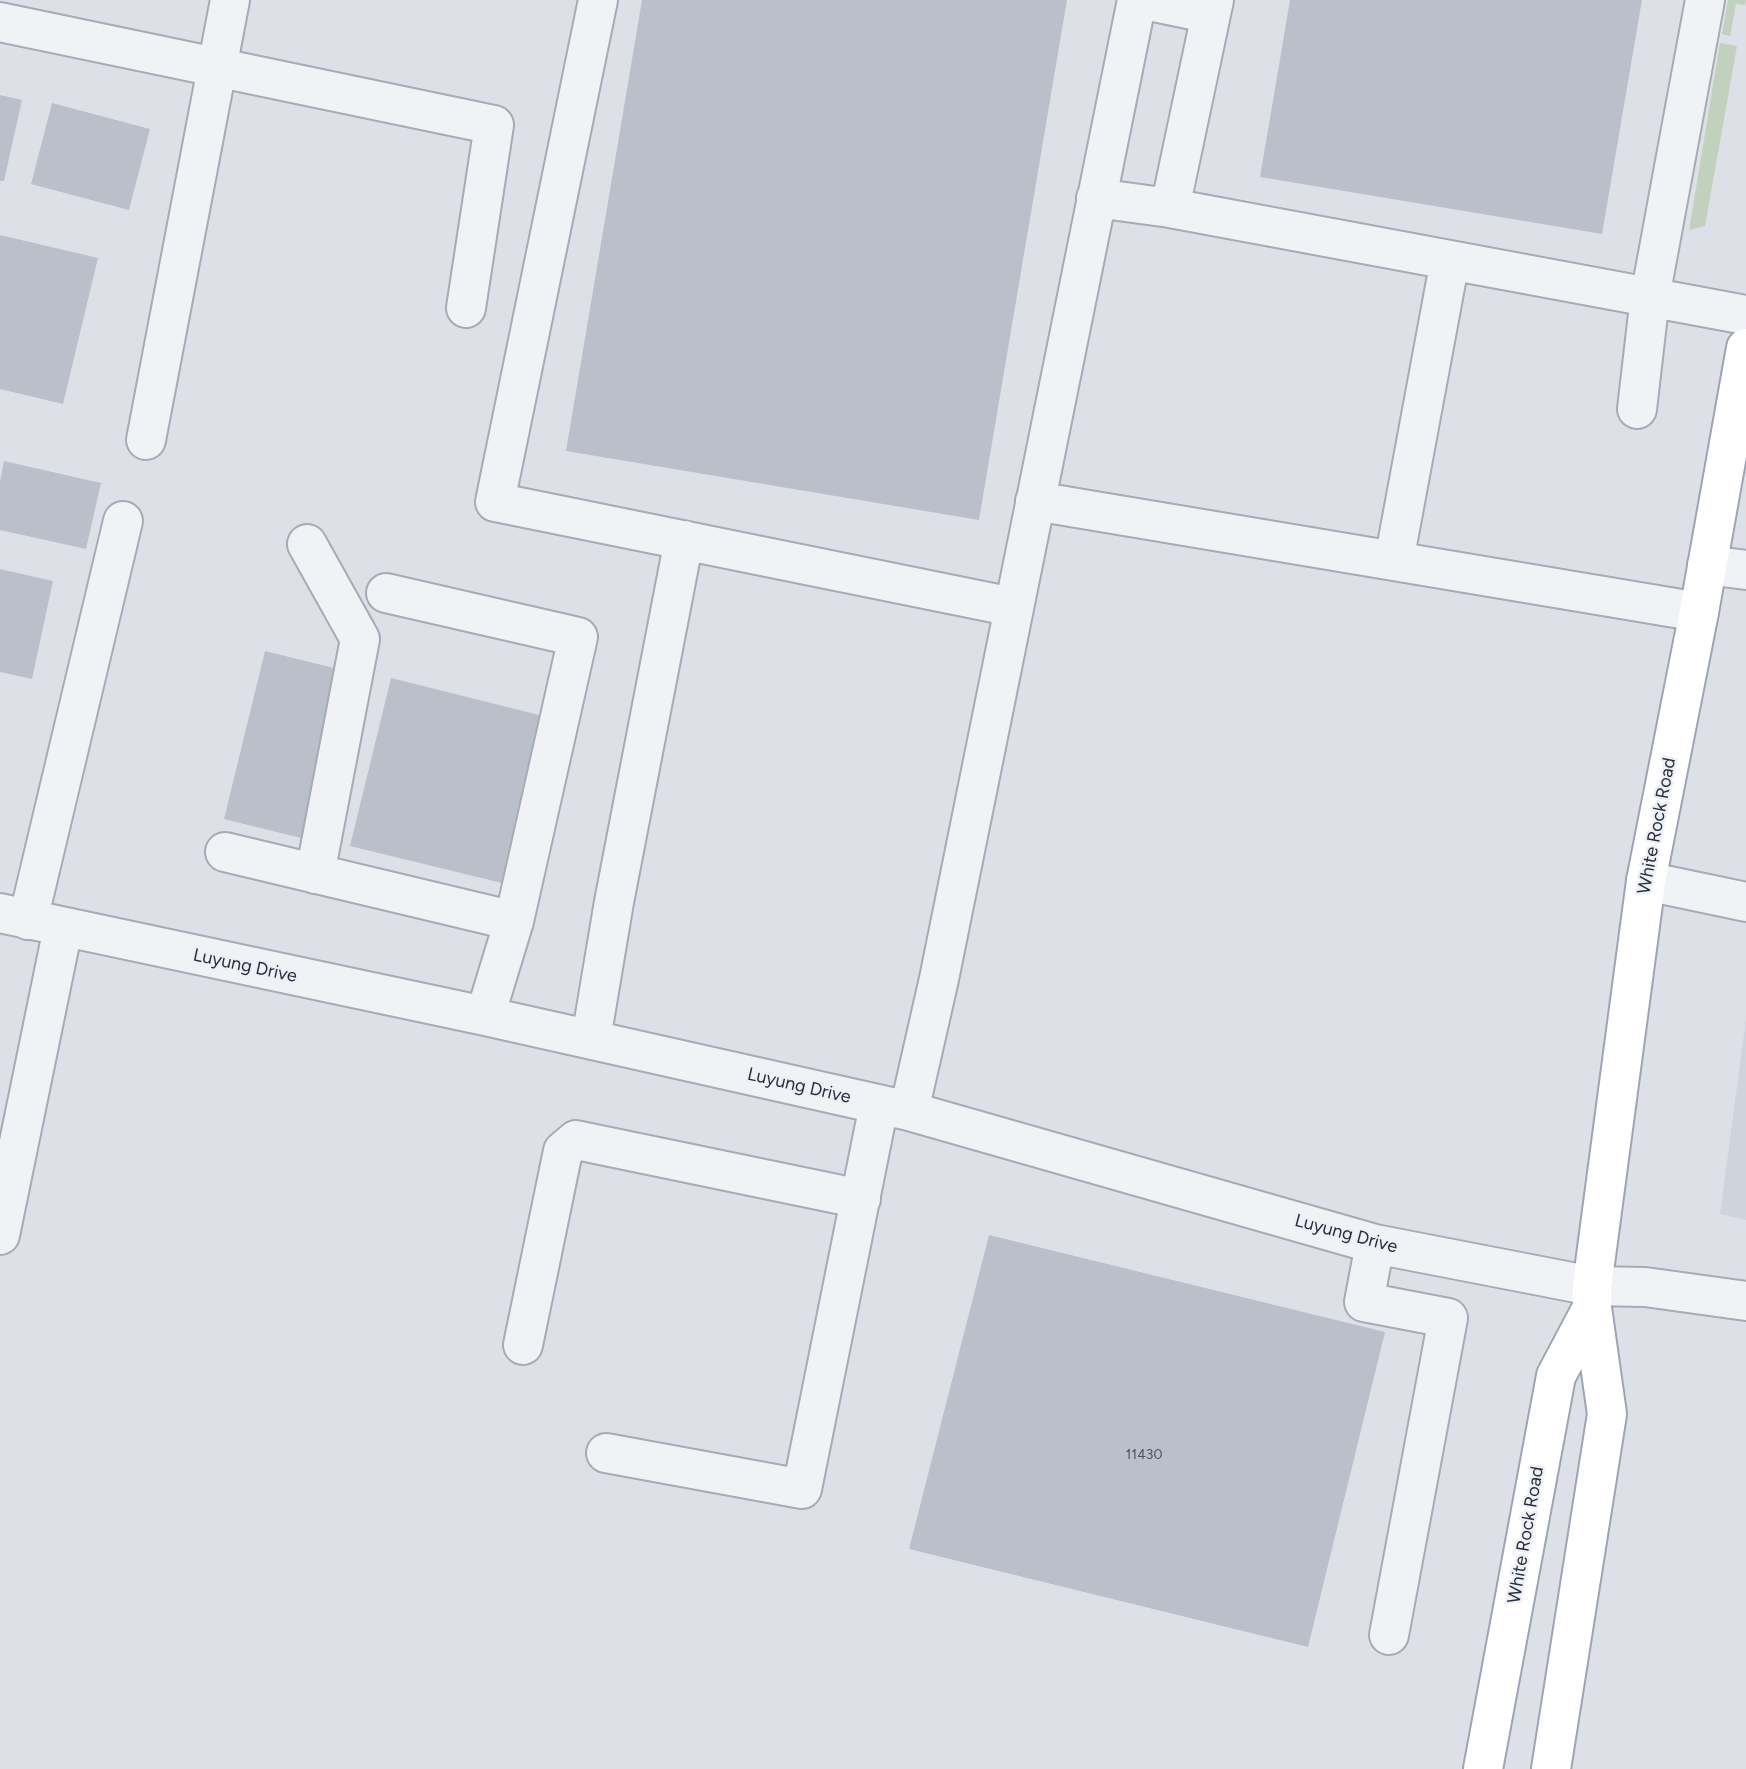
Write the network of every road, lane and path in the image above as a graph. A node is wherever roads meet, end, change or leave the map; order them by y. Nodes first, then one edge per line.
1 (230, 0) edge
2 (598, 0) edge
3 (1137, 0) edge
4 (1144, 0) edge
5 (1705, 0) edge
6 (1212, 7) edge
7 (0, 22) edge
8 (216, 67) junction
9 (1096, 198) junction
10 (1170, 208) junction
11 (1450, 260) junction
12 (1650, 297) junction
13 (466, 308) dead end
14 (1746, 315) edge
15 (1746, 348) edge
16 (1637, 409) dead end
17 (146, 440) dead end
18 (1035, 501) junction
19 (123, 521) dead end
20 (684, 540) junction
21 (307, 544) dead end
22 (1394, 561) junction
23 (1707, 565) junction
24 (1746, 570) edge
25 (386, 593) dead end
26 (1013, 607) junction
27 (1699, 612) junction
28 (225, 852) dead end
29 (315, 874) junction
30 (1646, 881) junction
31 (1746, 902) edge
32 (30, 920) edge
33 (514, 921) junction
34 (485, 1016) junction
35 (591, 1039) junction
36 (894, 1108) junction
37 (861, 1199) junction
38 (0, 1235) edge
39 (1375, 1244) junction
40 (1592, 1297) junction
41 (1746, 1301) edge
42 (523, 1345) dead end
43 (606, 1453) dead end
44 (1389, 1635) dead end
45 (1483, 1769) edge
46 (1551, 1769) edge

1 - 8 street
2 - 20 street
3 - 9 street
4 - 6 street
5 - 12 street
6 - 10 street
7 - 8 street
8 - 13 street
8 - 17 street
9 - 10 street
9 - 18 street
10 - 11 street
11 - 12 street
11 - 22 street
12 - 14 street
12 - 16 street
15 - 23 main road, White Rock Road
18 - 22 street
18 - 26 street
19 - 32 street
20 - 26 street
20 - 35 street
21 - 29 street
22 - 27 street
23 - 24 street
23 - 27 main road, White Rock Road
25 - 33 street
26 - 36 street
27 - 30 main road, White Rock Road
28 - 29 street
29 - 33 street
30 - 31 street
30 - 40 main road, White Rock Road
32 - 34 street, Luyung Drive
32 - 38 street
33 - 34 street
34 - 35 street, Luyung Drive
35 - 36 street, Luyung Drive
36 - 37 street
36 - 39 street, Luyung Drive
37 - 42 street
37 - 43 street
39 - 40 street, Luyung Drive
39 - 44 street
40 - 41 street, Luyung Drive
40 - 45 main road, White Rock Road
40 - 46 main road, White Rock Road

